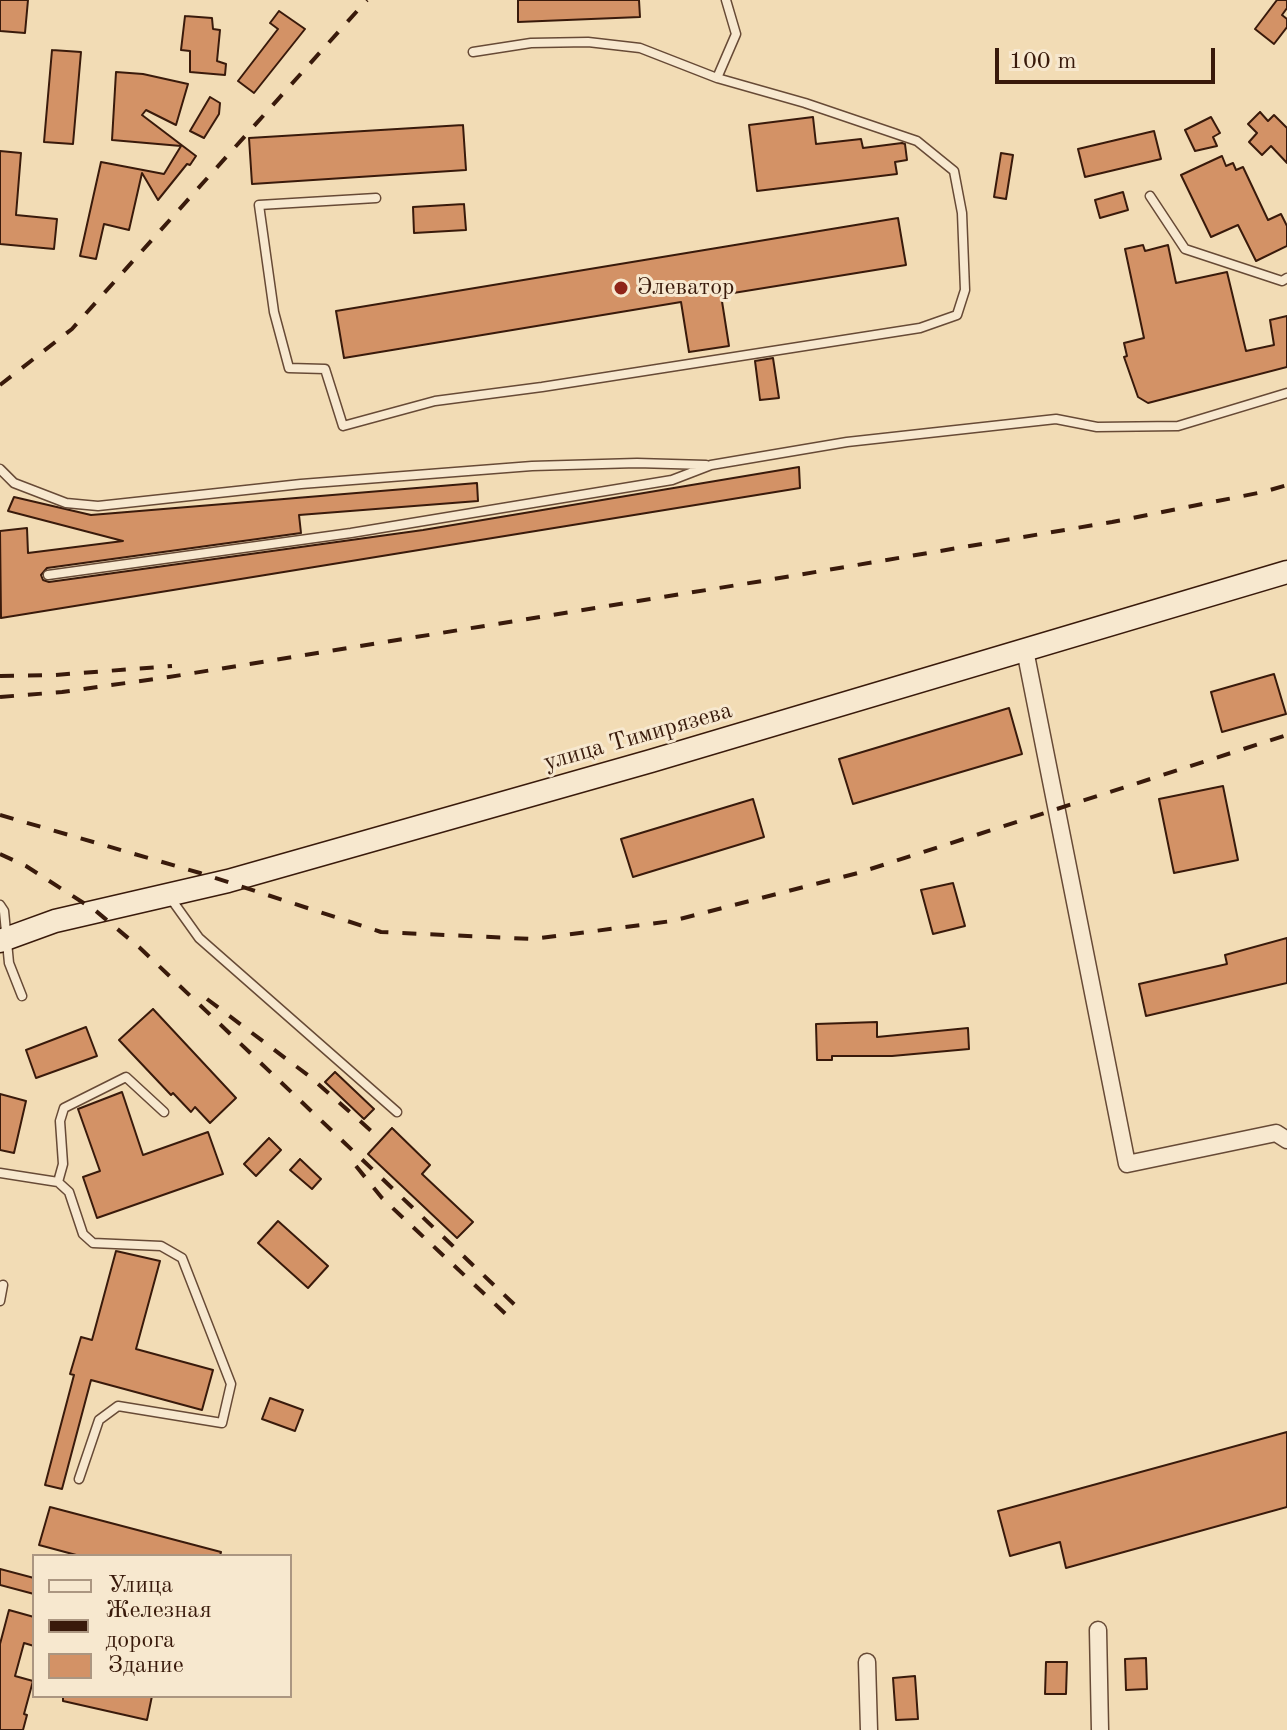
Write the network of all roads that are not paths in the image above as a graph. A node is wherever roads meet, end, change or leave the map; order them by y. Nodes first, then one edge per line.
1 (726, 0) edge
2 (473, 52) dead end
3 (717, 78) junction
4 (1150, 196) dead end
5 (376, 198) dead end
6 (1287, 278) edge
7 (1287, 393) edge
8 (711, 465) junction
9 (0, 469) edge
10 (1287, 572) edge
11 (48, 575) dead end
12 (1025, 650) junction
13 (168, 894) junction
14 (0, 905) edge
15 (3, 939) edge
16 (22, 996) dead end
17 (164, 1112) dead end
18 (397, 1112) dead end
19 (1287, 1140) edge
20 (0, 1173) edge
21 (58, 1182) junction
22 (3, 1285) dead end
23 (0, 1301) edge
24 (79, 1479) dead end
25 (1098, 1630) dead end
26 (867, 1662) dead end
27 (869, 1730) edge
28 (1100, 1730) edge

1 - 3 lane
2 - 3 lane
3 - 5 lane
4 - 6 lane
7 - 8 lane
8 - 9 lane
8 - 11 lane
10 - 12 main road, улица Тимирязева
12 - 13 main road, улица Тимирязева
12 - 19 street
13 - 15 main road, улица Тимирязева
13 - 18 lane
14 - 15 lane
15 - 16 lane
17 - 21 lane
20 - 21 lane
21 - 24 lane
22 - 23 lane
25 - 28 street
26 - 27 street

